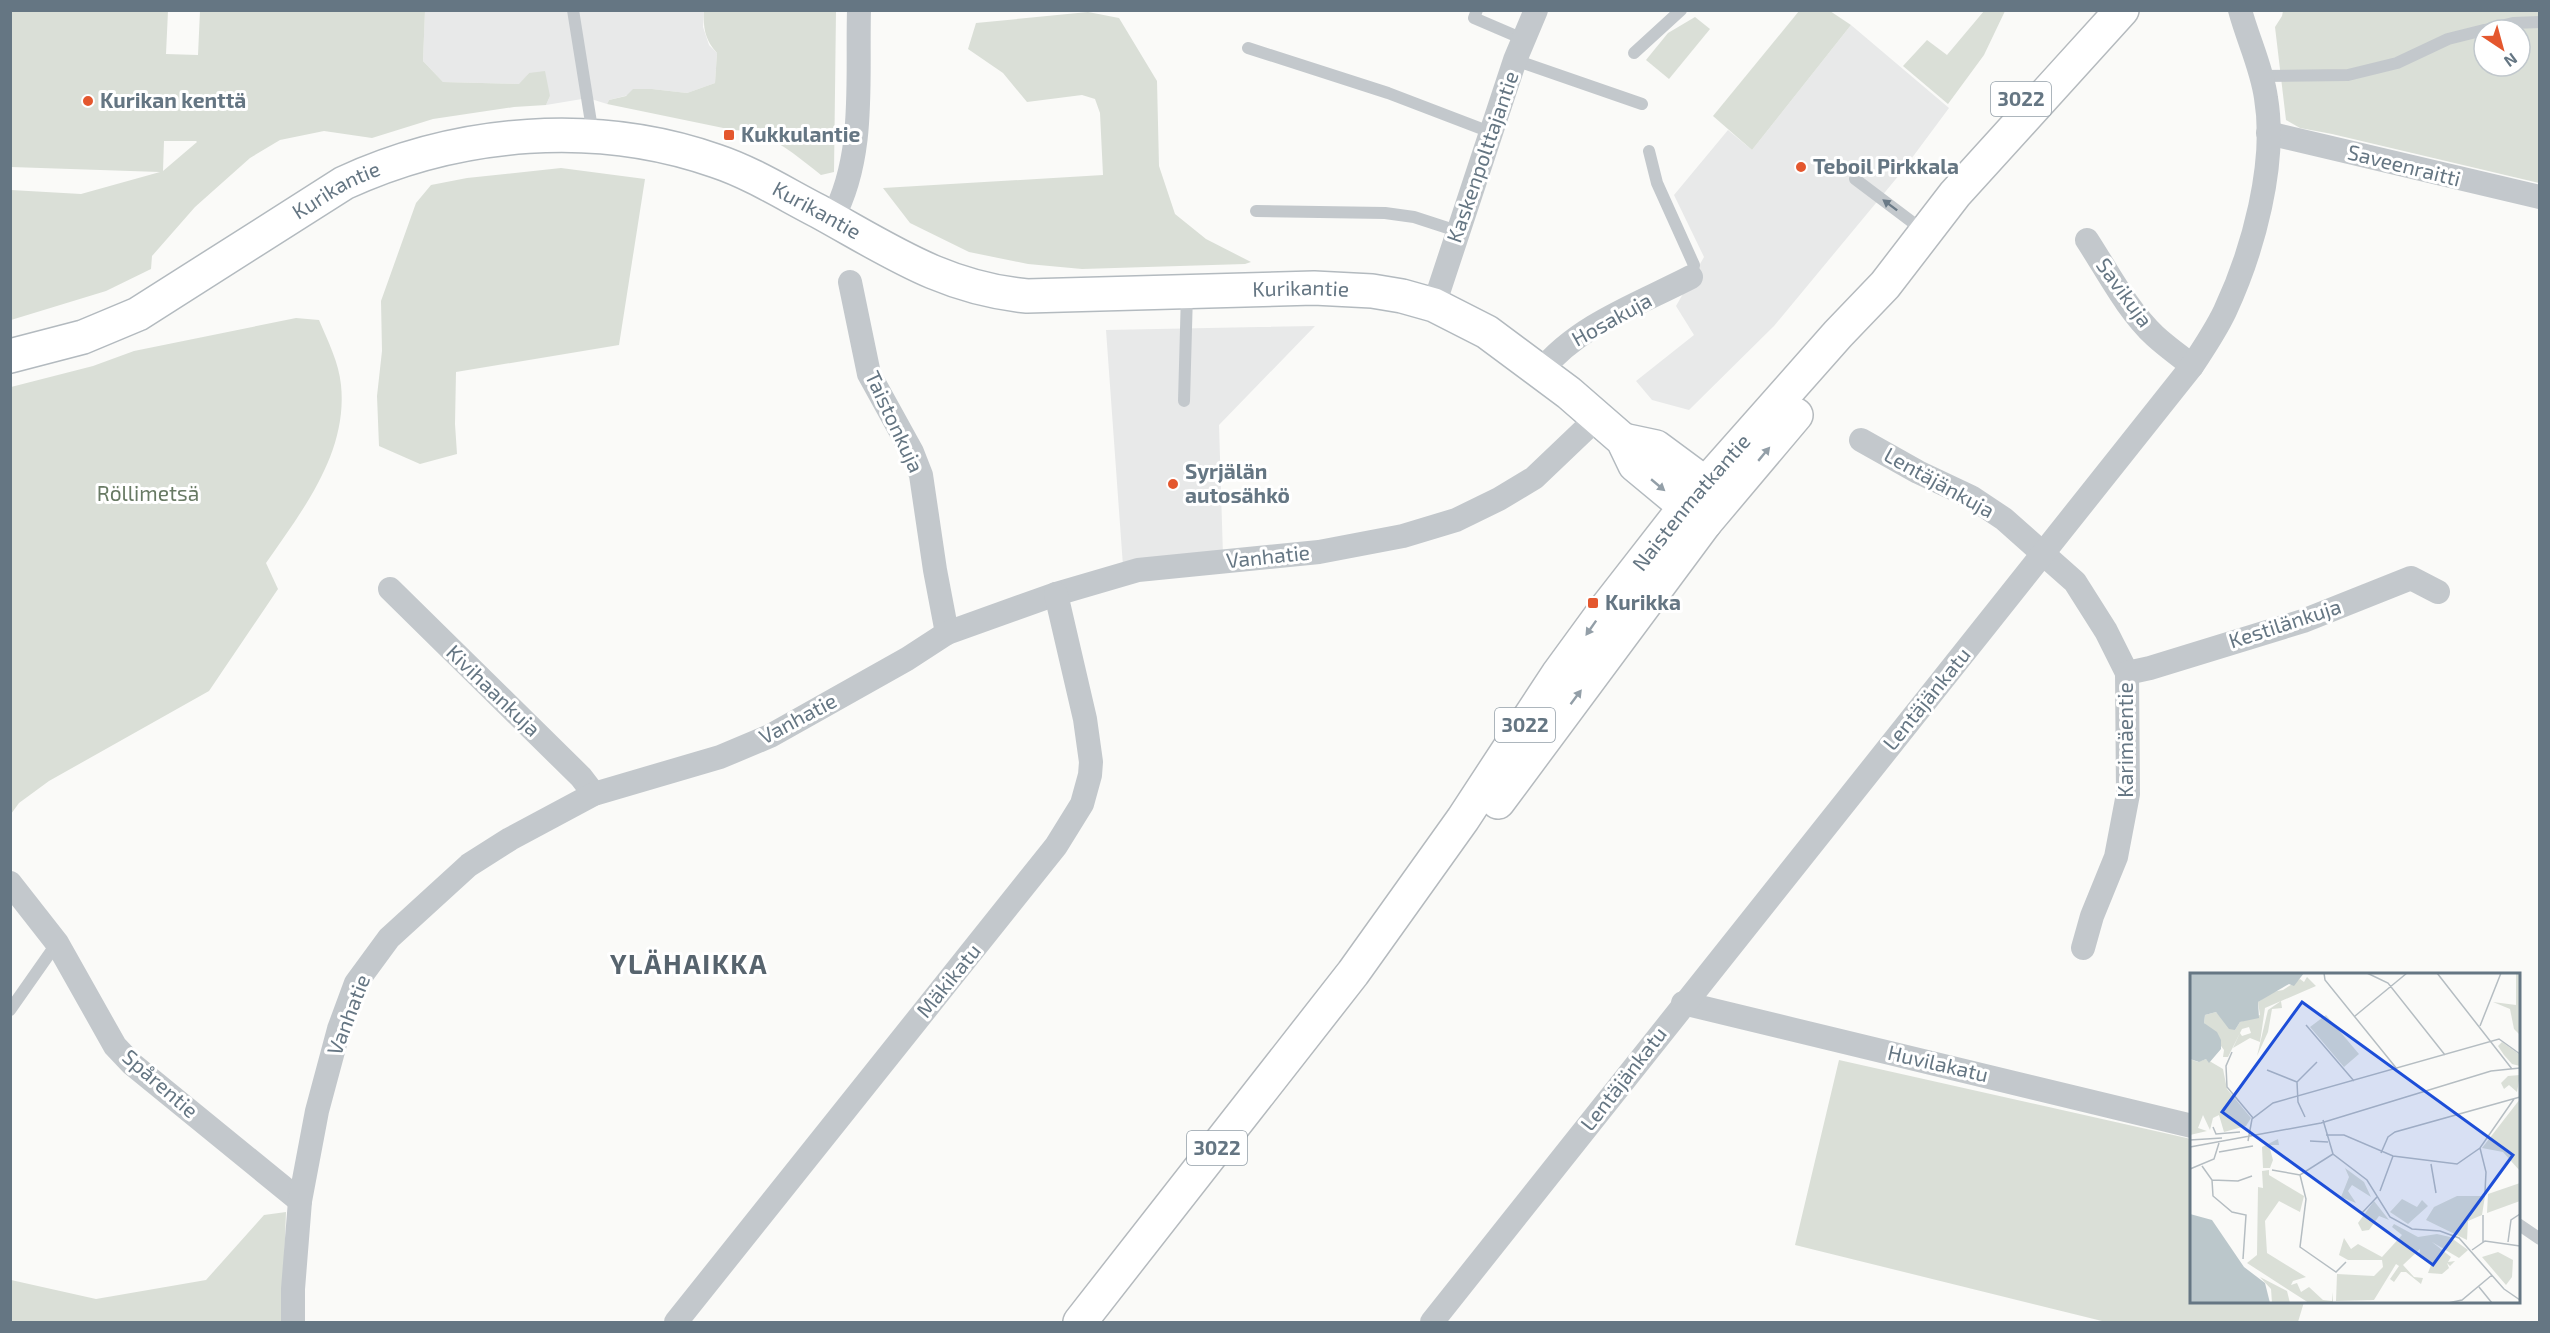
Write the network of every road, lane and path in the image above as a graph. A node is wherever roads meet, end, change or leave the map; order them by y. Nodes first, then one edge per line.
1 (573, 10) edge
2 (859, 10) edge
3 (1477, 10) edge
4 (1536, 10) edge
5 (1681, 10) edge
6 (2095, 10) edge
7 (2122, 10) edge
8 (2240, 11) edge
9 (2472, 33) edge
10 (1248, 48) dead end
11 (1519, 49) junction
12 (1634, 53) dead end
13 (2260, 76) junction
14 (1642, 104) dead end
15 (1490, 132) junction
16 (2268, 133) junction
17 (593, 135) junction
18 (1649, 151) dead end
19 (1855, 179) dead end
20 (1955, 194) junction
21 (2540, 197) edge
22 (1256, 212) dead end
23 (832, 219) junction
24 (1457, 231) junction
25 (1925, 232) junction
26 (2087, 240) dead end
27 (1691, 278) joint
28 (850, 282) dead end
29 (1187, 292) junction
30 (1434, 305) junction
31 (10, 356) edge
32 (2193, 366) junction
33 (1541, 371) junction
34 (1184, 401) dead end
35 (1598, 417) junction
36 (1861, 440) dead end
37 (1705, 503) junction
38 (2042, 553) junction
39 (390, 589) dead end
40 (2438, 592) dead end
41 (1056, 594) junction
42 (947, 633) junction
43 (2127, 673) junction
44 (594, 794) junction
45 (10, 883) edge
46 (57, 943) junction
47 (2083, 948) dead end
48 (1683, 1004) junction
49 (10, 1010) edge
50 (2190, 1126) edge
51 (300, 1201) junction
52 (2520, 1225) edge
53 (2540, 1239) edge
54 (292, 1323) edge
55 (676, 1323) edge
56 (1080, 1323) edge
57 (1432, 1323) edge

1 - 17 lane
2 - 23 street
3 - 11 lane
4 - 11 street, Kaskenpolttajantie
5 - 12 lane
6 - 20 main road, Naistenmatkantie / 3022
7 - 20 main road, Naistenmatkantie
8 - 13 street, Lentäjänkatu
9 - 13 lane
10 - 15 lane
11 - 14 lane
11 - 15 street, Kaskenpolttajantie
13 - 16 street, Lentäjänkatu
15 - 24 street, Kaskenpolttajantie
16 - 21 street, Saveenraitti
16 - 32 street, Lentäjänkatu
17 - 23 main road, Kurikantie
17 - 31 main road, Kurikantie
18 - 27 lane
25 -> 19 lane
20 - 25 main road, Naistenmatkantie / 3022
22 - 24 lane
23 - 29 main road, Kurikantie
24 - 30 street, Kaskenpolttajantie
25 - 37 main road, Naistenmatkantie / 3022
26 - 32 street, Savikuja
27 - 33 street, Hosakuja
28 - 42 street, Taistonkuja
29 - 30 main road, Kurikantie
29 - 34 lane
30 - 33 main road, Kurikantie
32 - 38 street, Lentäjänkatu
33 - 35 main road, Kurikantie
35 - 37 main road, Kurikantie
35 - 41 street, Vanhatie
36 - 38 street, Lentäjänkuja
37 - 56 main road, Naistenmatkantie / 3022
38 - 43 street, Karimäentie
38 - 48 street, Lentäjänkatu
39 - 44 street, Kivihaankuja
40 - 43 street, Kestilänkuja
41 - 42 street, Vanhatie
41 - 55 street, Mäkikatu
42 - 44 street, Vanhatie
43 - 47 street, Karimäentie
44 - 51 street, Vanhatie
45 - 46 street, Spårentie
46 - 49 lane
46 - 51 street, Spårentie
48 - 50 street, Huvilakatu
48 - 57 street, Lentäjänkatu
51 - 54 street, Vanhatie
52 - 53 lane

